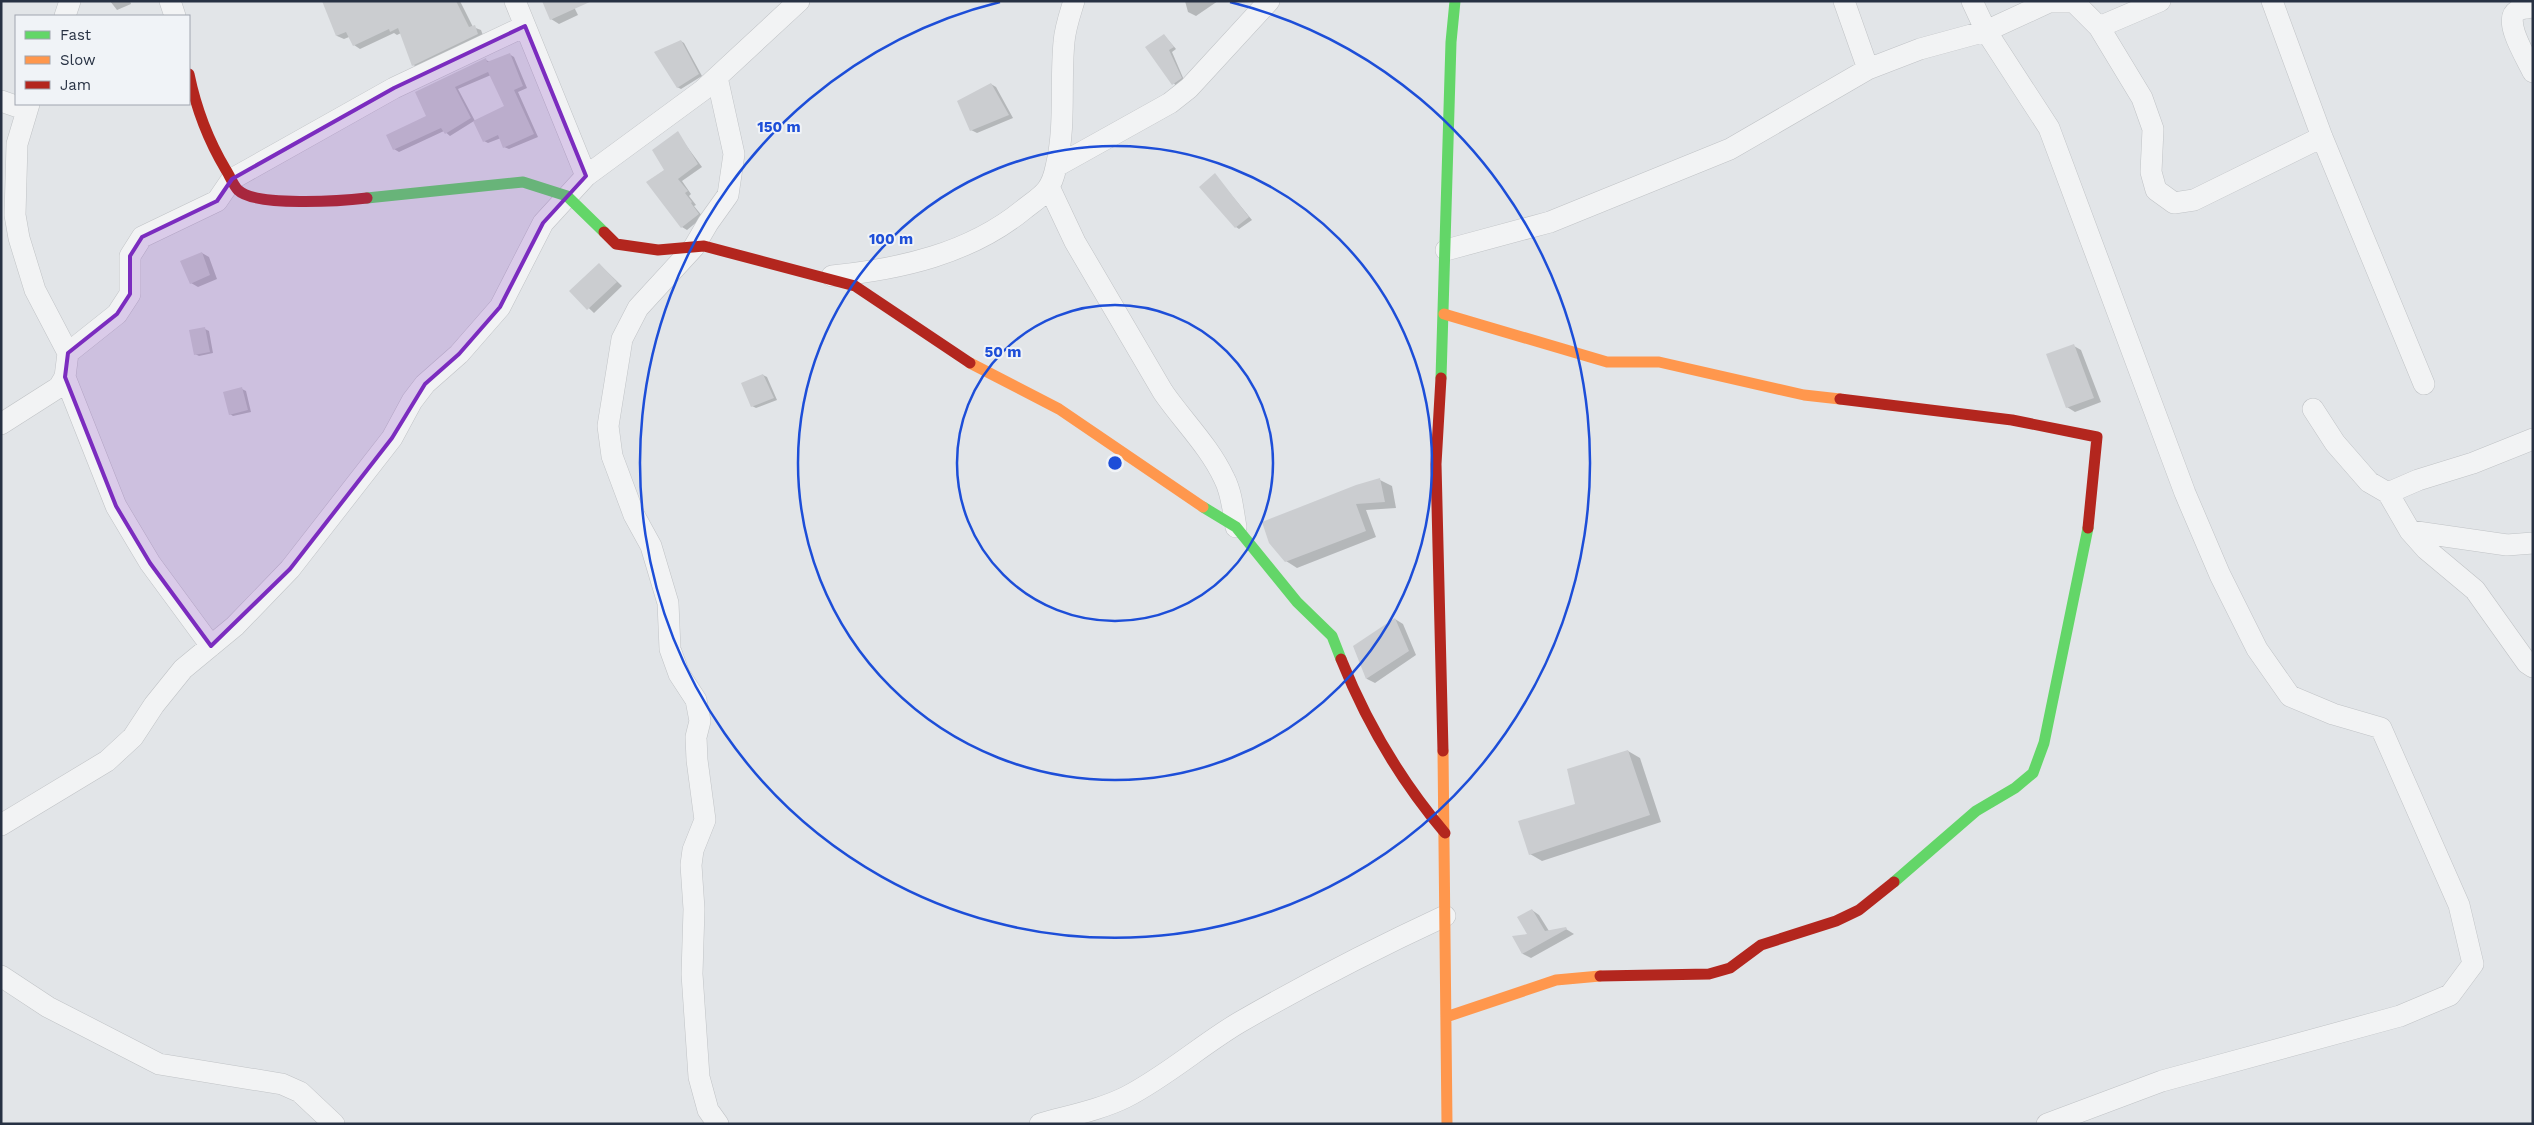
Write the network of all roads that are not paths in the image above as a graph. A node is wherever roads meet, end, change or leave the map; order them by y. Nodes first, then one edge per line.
1 (70, 1) edge
2 (170, 1) edge
3 (515, 1) edge
4 (799, 1) edge
5 (1074, 1) edge
6 (1269, 1) edge
7 (1455, 1) edge
8 (1844, 1) edge
9 (1972, 1) edge
10 (2160, 1) edge
11 (2272, 1) edge
12 (2074, 2) edge
13 (2533, 7) edge
14 (65, 15) edge
15 (175, 15) edge
16 (525, 26) junction
17 (2099, 27) junction
18 (1986, 31) junction
19 (1868, 69) junction
20 (2533, 72) edge
21 (717, 77) junction
22 (190, 79) edge
23 (1, 102) edge
24 (15, 105) edge
25 (28, 107) edge
26 (2322, 137) junction
27 (1057, 166) junction
28 (586, 176) junction
29 (232, 179) junction
30 (1050, 188) junction
31 (567, 196) junction
32 (694, 247) junction
33 (1446, 250) junction
34 (826, 277) junction
35 (1444, 314) junction
36 (68, 353) junction
37 (65, 376) junction
38 (2424, 384) dead end
39 (2313, 409) dead end
40 (1, 424) edge
41 (2533, 438) edge
42 (2388, 493) junction
43 (1236, 527) junction
44 (2410, 531) junction
45 (2533, 543) edge
46 (211, 646) junction
47 (2533, 667) edge
48 (1, 825) edge
49 (1445, 833) junction
50 (1445, 916) junction
51 (1, 976) edge
52 (1446, 1016) junction
53 (334, 1124) edge
54 (718, 1124) edge
55 (1040, 1124) edge
56 (1447, 1124) edge
57 (2047, 1124) edge

1 - 14 street
2 - 15 street
3 - 16 street
4 - 21 street
5 - 27 street
6 - 27 street
7 - 33 street
8 - 19 street
9 - 18 street
10 - 17 street
11 - 26 street
12 - 17 street
12 - 18 street
13 - 20 street
16 - 28 street
16 - 29 street
17 - 26 street
18 - 19 street
18 - 57 street
19 - 33 street
21 - 28 street
21 - 32 street
22 - 29 street
23 - 24 street
25 - 36 street
26 - 38 street
27 - 30 street
28 - 31 street
29 - 31 street
29 - 36 street
30 - 34 street
30 - 43 street
31 - 32 street
31 - 46 street
32 - 34 street
32 - 54 street
33 - 35 street
34 - 43 street
35 - 49 street
35 - 52 street
36 - 37 street
37 - 40 street
37 - 46 street
39 - 42 street
41 - 42 street
42 - 44 street
43 - 49 street
44 - 45 street
44 - 47 street
46 - 48 street
49 - 50 street
50 - 52 street
50 - 55 street
51 - 53 street
52 - 56 street

